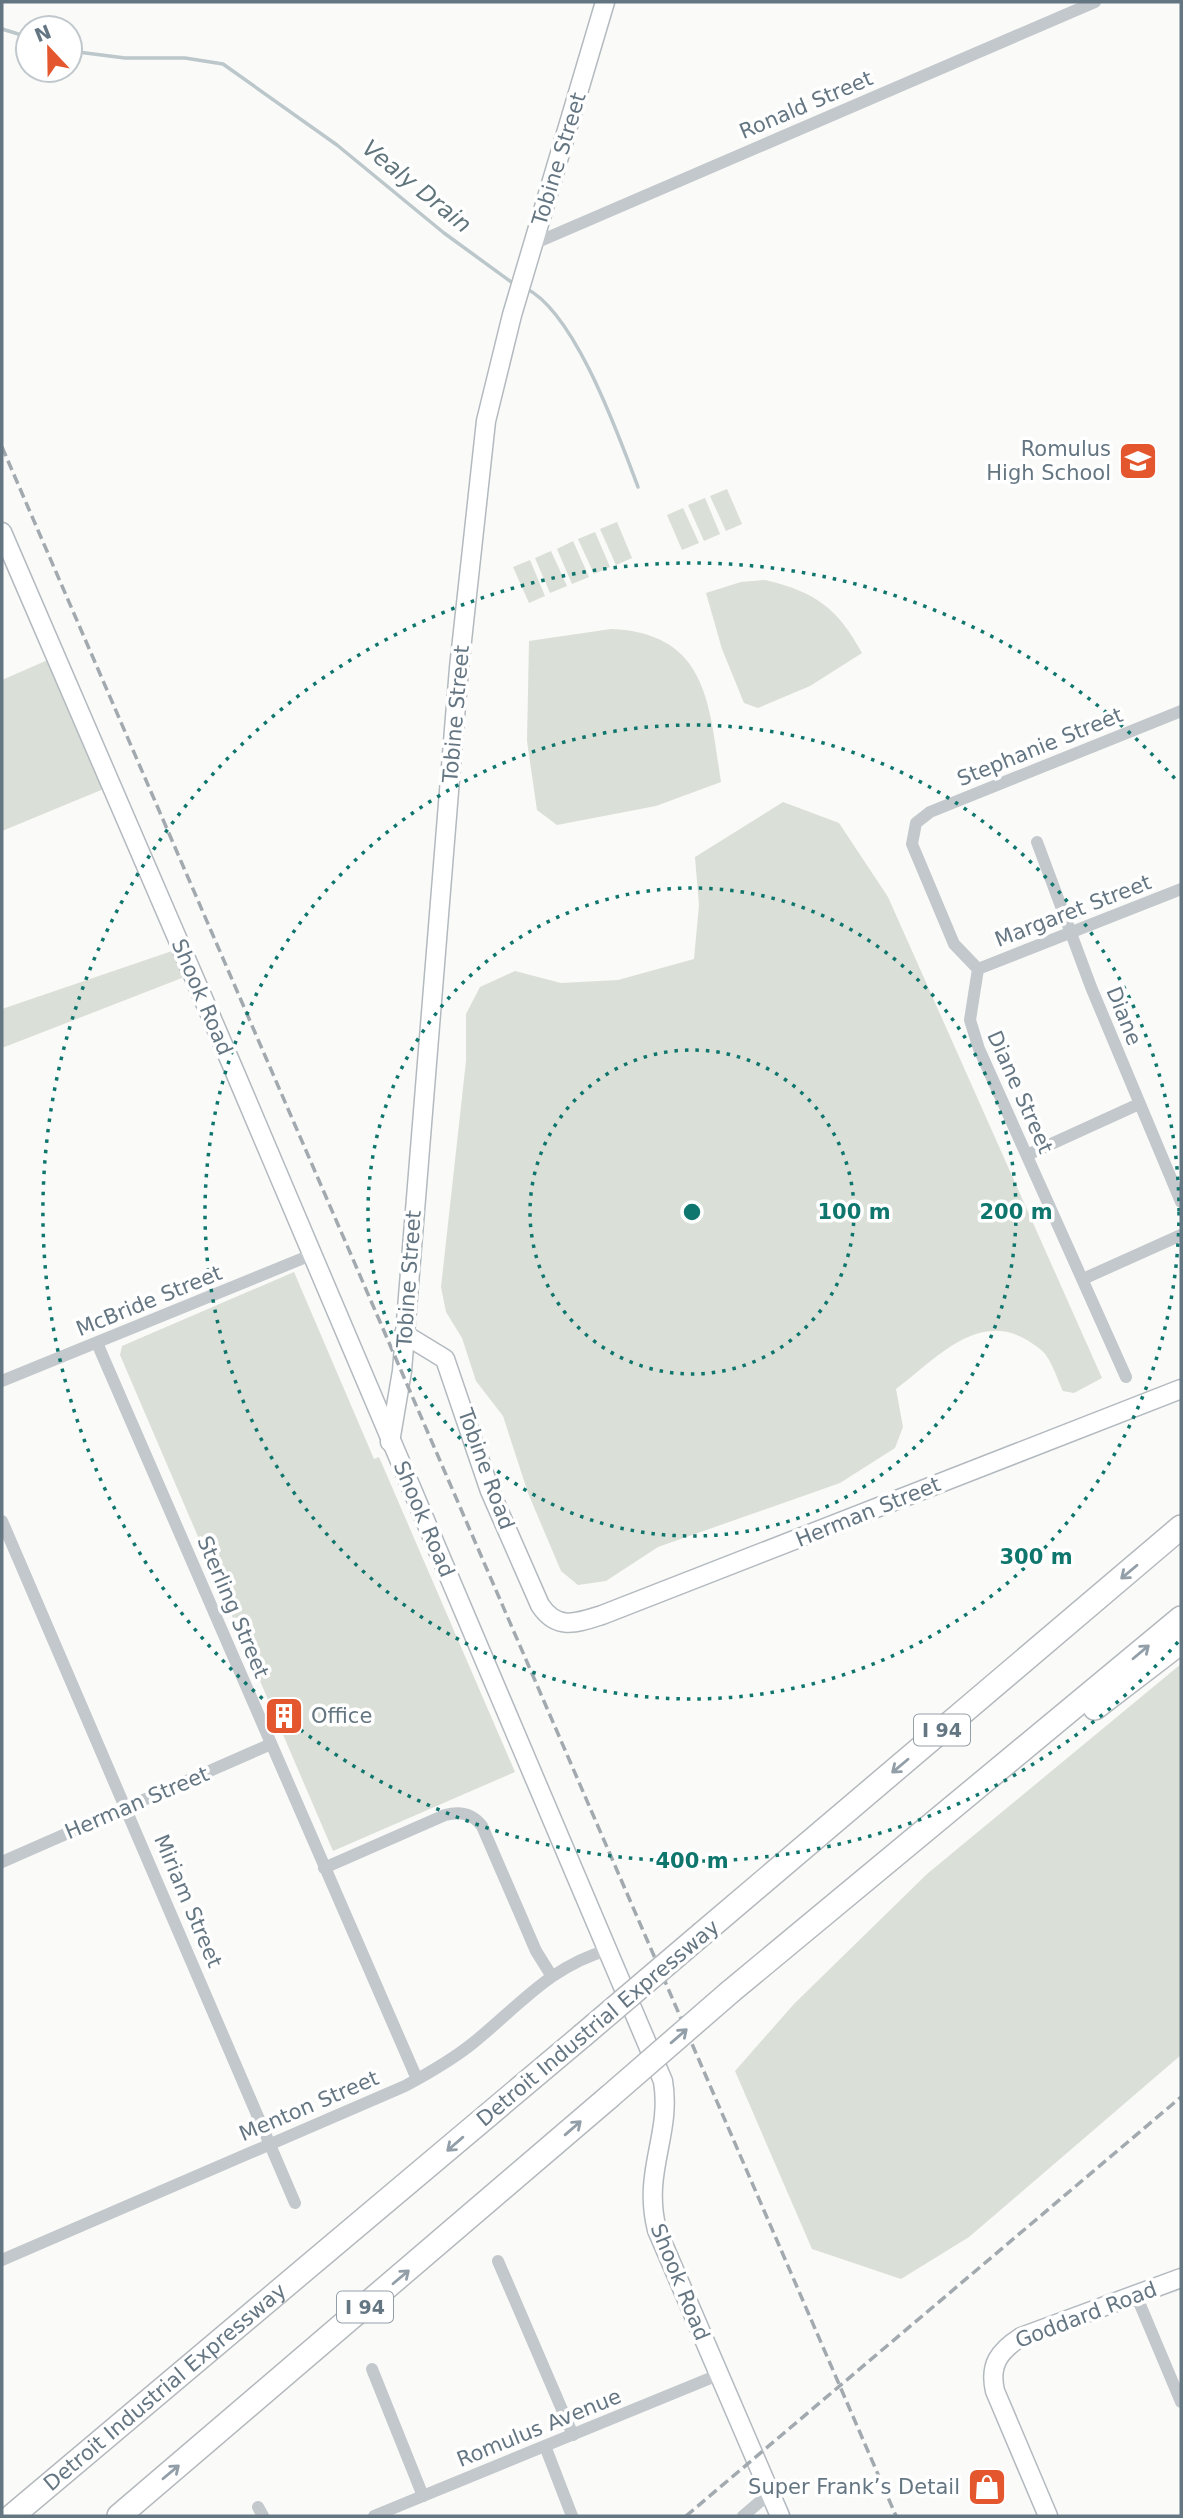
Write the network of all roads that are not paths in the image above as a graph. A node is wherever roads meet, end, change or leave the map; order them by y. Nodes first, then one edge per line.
1 (606, 2) edge
2 (1095, 2) edge
3 (533, 244) junction
4 (2, 532) edge
5 (1181, 711) edge
6 (1037, 842) dead end
7 (1181, 890) edge
8 (1070, 932) junction
9 (978, 969) junction
10 (1139, 1104) junction
11 (1027, 1155) junction
12 (1181, 1202) edge
13 (1181, 1235) edge
14 (311, 1255) junction
15 (1083, 1279) junction
16 (404, 1334) junction
17 (97, 1343) junction
18 (1126, 1377) dead end
19 (2, 1381) edge
20 (1181, 1389) edge
21 (390, 1441) junction
22 (2, 1521) edge
23 (1181, 1527) edge
24 (1181, 1618) edge
25 (553, 1620) joint
26 (1181, 1642) edge
27 (271, 1744) junction
28 (126, 1807) junction
29 (2, 1862) edge
30 (324, 1867) junction
31 (608, 1950) junction
32 (551, 1975) junction
33 (730, 1992) junction
34 (416, 2079) junction
35 (271, 2143) junction
36 (295, 2203) dead end
37 (2, 2260) edge
38 (498, 2261) dead end
39 (1181, 2278) edge
40 (1136, 2295) junction
41 (207, 2352) junction
42 (372, 2369) dead end
43 (718, 2375) junction
44 (1181, 2402) edge
45 (573, 2435) junction
46 (545, 2446) junction
47 (770, 2493) junction
48 (423, 2496) junction
49 (2, 2512) edge
50 (12, 2516) edge
51 (120, 2516) edge
52 (374, 2516) edge
53 (572, 2516) edge
54 (743, 2516) edge
55 (780, 2516) edge
56 (1048, 2516) edge

1 - 3 street, Tobine Street
2 - 3 street, Ronald Street
3 - 16 street, Tobine Street
4 - 14 street, Shook Road
5 - 9 street, Stephanie Street
6 - 8 street, Diane
7 - 8 street, Margaret Street
8 - 9 street, Margaret Street
8 - 10 street, Diane
9 - 11 street, Diane Street
10 - 11 street
10 - 12 street, Diane
11 - 15 street, Diane Street
13 - 15 street
14 - 17 street, McBride Street
14 - 21 street, Shook Road
15 - 18 street, Diane Street
16 - 21 street, Tobine Street
16 - 25 street, Tobine Road
17 - 19 street, McBride Street
17 - 27 street, Sterling Street
20 - 25 street, Herman Street
21 - 31 street, Shook Road
22 - 28 street, Miriam Street
23 -> 41 highway, Detroit Industrial Expressway / I 94, bridge
33 -> 24 highway, I 94
26 - 33 highway
27 - 28 street, Herman Street
27 - 30 street, Sterling Street
28 - 29 street, Herman Street
28 - 35 street, Miriam Street
30 - 32 street
30 - 34 street, Sterling Street
31 - 32 street, Menton Street
31 - 43 street, Shook Road
32 - 34 street, Menton Street
51 -> 33 highway, I 94, bridge
34 - 35 street, Menton Street
35 - 36 street, Miriam Street
35 - 37 street, Menton Street
38 - 45 street
39 - 40 street, Goddard Road
40 - 44 street
40 - 56 street, Goddard Road
41 - 49 highway
41 - 50 highway, Detroit Industrial Expressway / I 94
42 - 48 street
43 - 45 street, Romulus Avenue
43 - 47 street, Shook Road
45 - 46 street, Romulus Avenue
46 - 48 street, Romulus Avenue
46 - 53 street
47 - 54 street
47 - 55 street, Shook Road
48 - 52 street, Romulus Avenue

